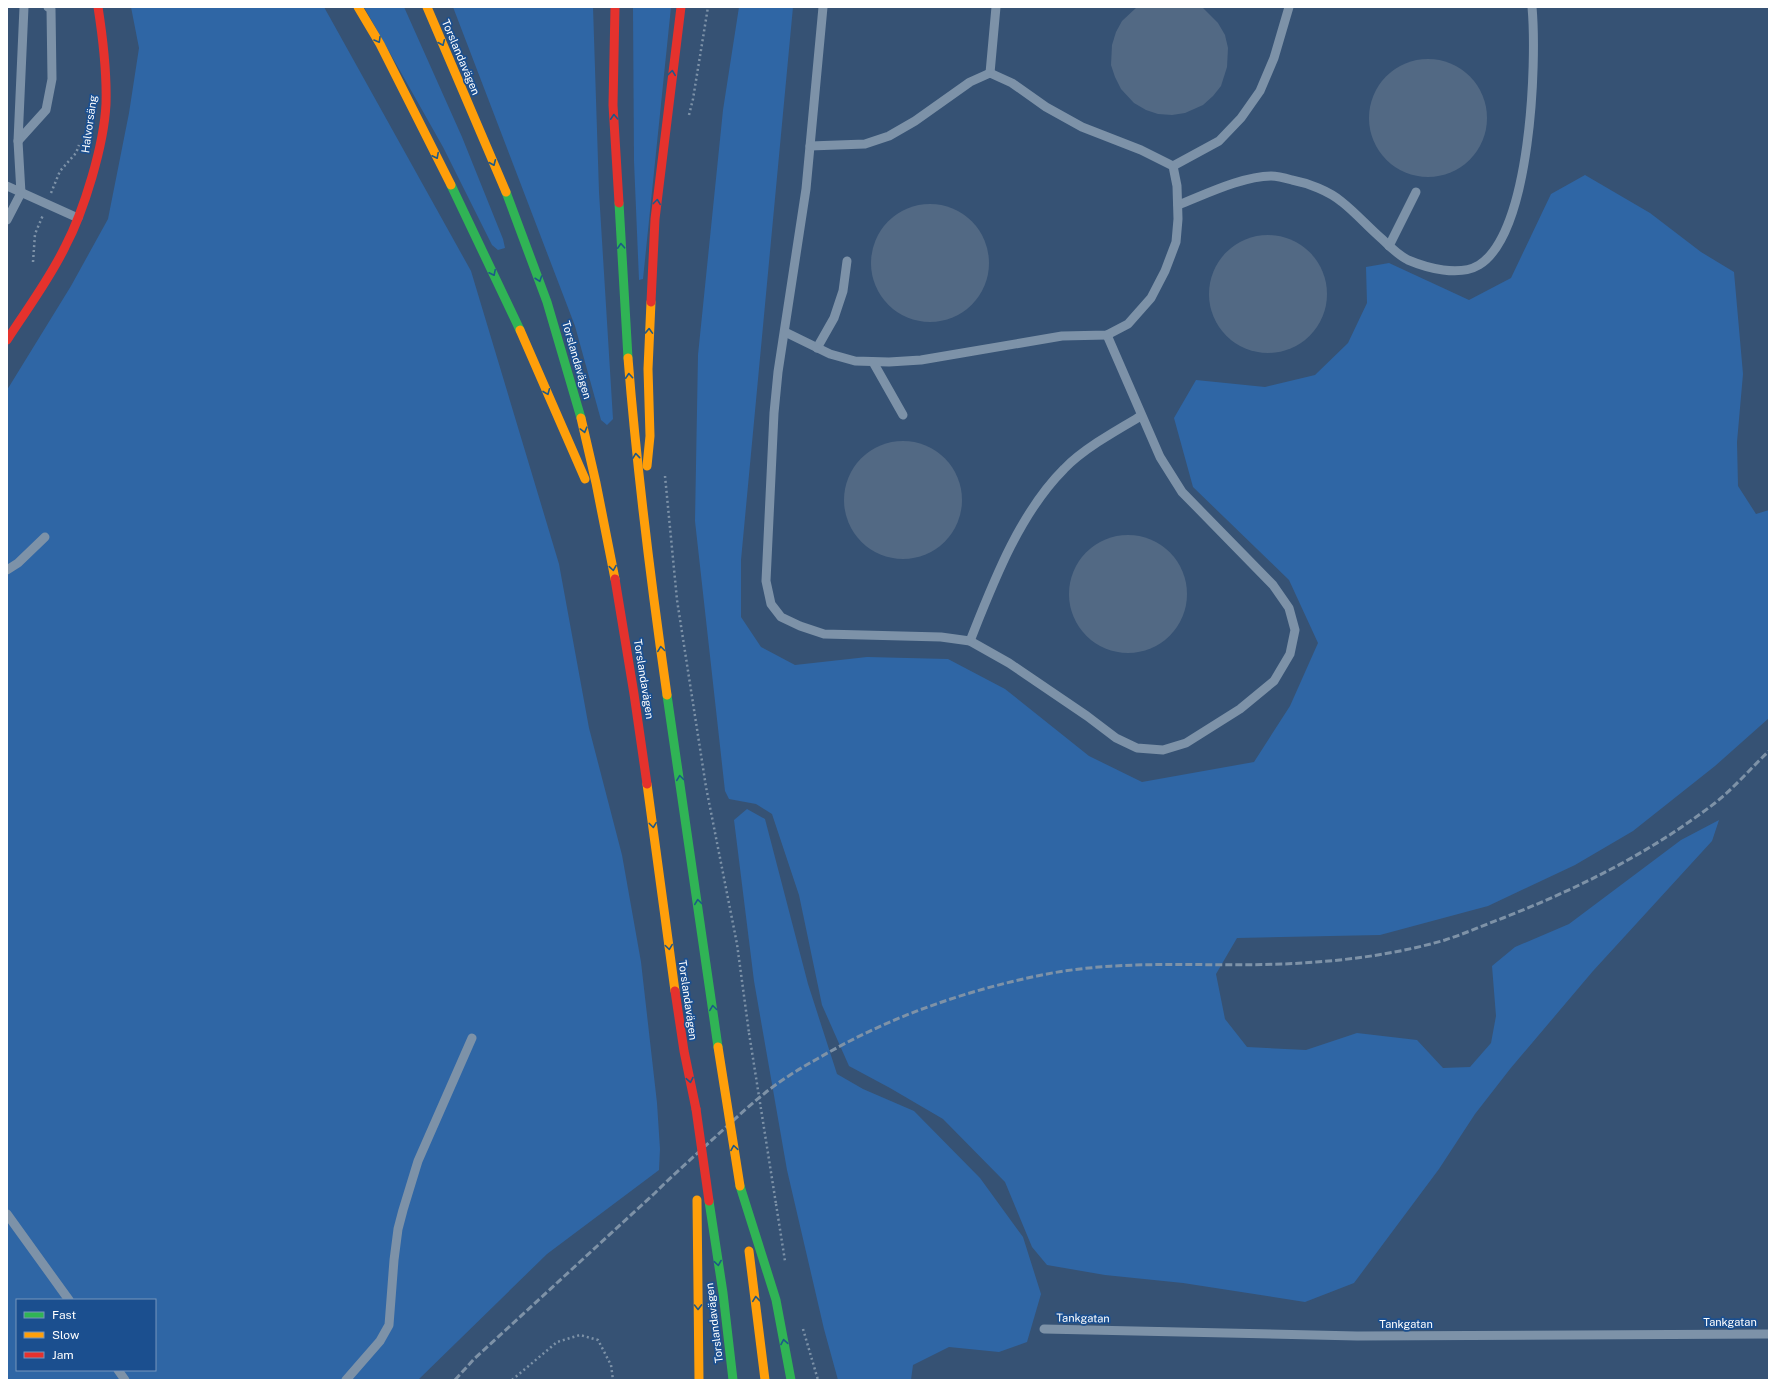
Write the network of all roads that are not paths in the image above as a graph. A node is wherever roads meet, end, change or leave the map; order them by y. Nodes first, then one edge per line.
1 (24, 7) edge
2 (48, 7) edge
3 (98, 7) edge
4 (358, 7) edge
5 (427, 7) edge
6 (615, 7) edge
7 (681, 7) edge
8 (823, 7) edge
9 (996, 7) edge
10 (1289, 7) edge
11 (1532, 7) edge
12 (990, 73) junction
13 (18, 140) junction
14 (810, 146) junction
15 (1173, 166) junction
16 (7, 186) edge
17 (1416, 192) dead end
18 (21, 193) junction
19 (1178, 205) junction
20 (78, 218) junction
21 (7, 220) edge
22 (1389, 246) junction
23 (847, 261) dead end
24 (785, 332) junction
25 (1107, 335) junction
26 (7, 340) edge
27 (817, 348) junction
28 (872, 362) junction
29 (903, 414) dead end
30 (1141, 416) junction
31 (642, 507) junction
32 (607, 529) junction
33 (45, 537) dead end
34 (7, 570) edge
35 (970, 641) junction
36 (472, 1038) dead end
37 (696, 1109) junction
38 (696, 1178) dead end
39 (740, 1186) junction
40 (697, 1197) dead end
41 (7, 1214) edge
42 (68, 1299) edge
43 (1044, 1329) dead end
44 (1769, 1334) edge
45 (119, 1371) edge
46 (125, 1380) edge
47 (346, 1380) edge
48 (699, 1380) edge
49 (733, 1380) edge
50 (765, 1380) edge
51 (791, 1380) edge

1 - 13 lane
2 - 13 lane
3 - 20 main road, Halvorsäng
4 -> 32 main road
5 -> 32 main road, Torslandavägen
31 -> 6 main road, Torslandavägen
31 -> 7 main road
8 - 14 lane
9 - 12 lane
10 - 15 lane
11 - 22 lane
12 - 14 lane
12 - 15 lane
13 - 18 lane
14 - 24 lane
15 - 19 lane
16 - 18 lane
17 - 22 lane
18 - 20 lane
18 - 21 lane
19 - 22 lane
19 - 25 lane
20 - 26 main road, Halvorsäng
23 - 27 lane
24 - 27 lane
24 - 35 lane
25 - 28 lane
25 - 30 lane
27 - 28 lane
28 - 29 lane
30 - 35 lane
30 - 35 lane
39 -> 31 main road, Torslandavägen, bridge
32 -> 37 main road, Torslandavägen
33 - 34 lane
36 - 47 lane
37 - 38 main road, bridge
37 -> 49 main road, Torslandavägen, bridge
50 -> 39 main road, Torslandavägen
51 -> 39 main road
40 -> 48 main road
41 - 42 lane
43 - 44 lane, Tankgatan
45 - 46 lane

